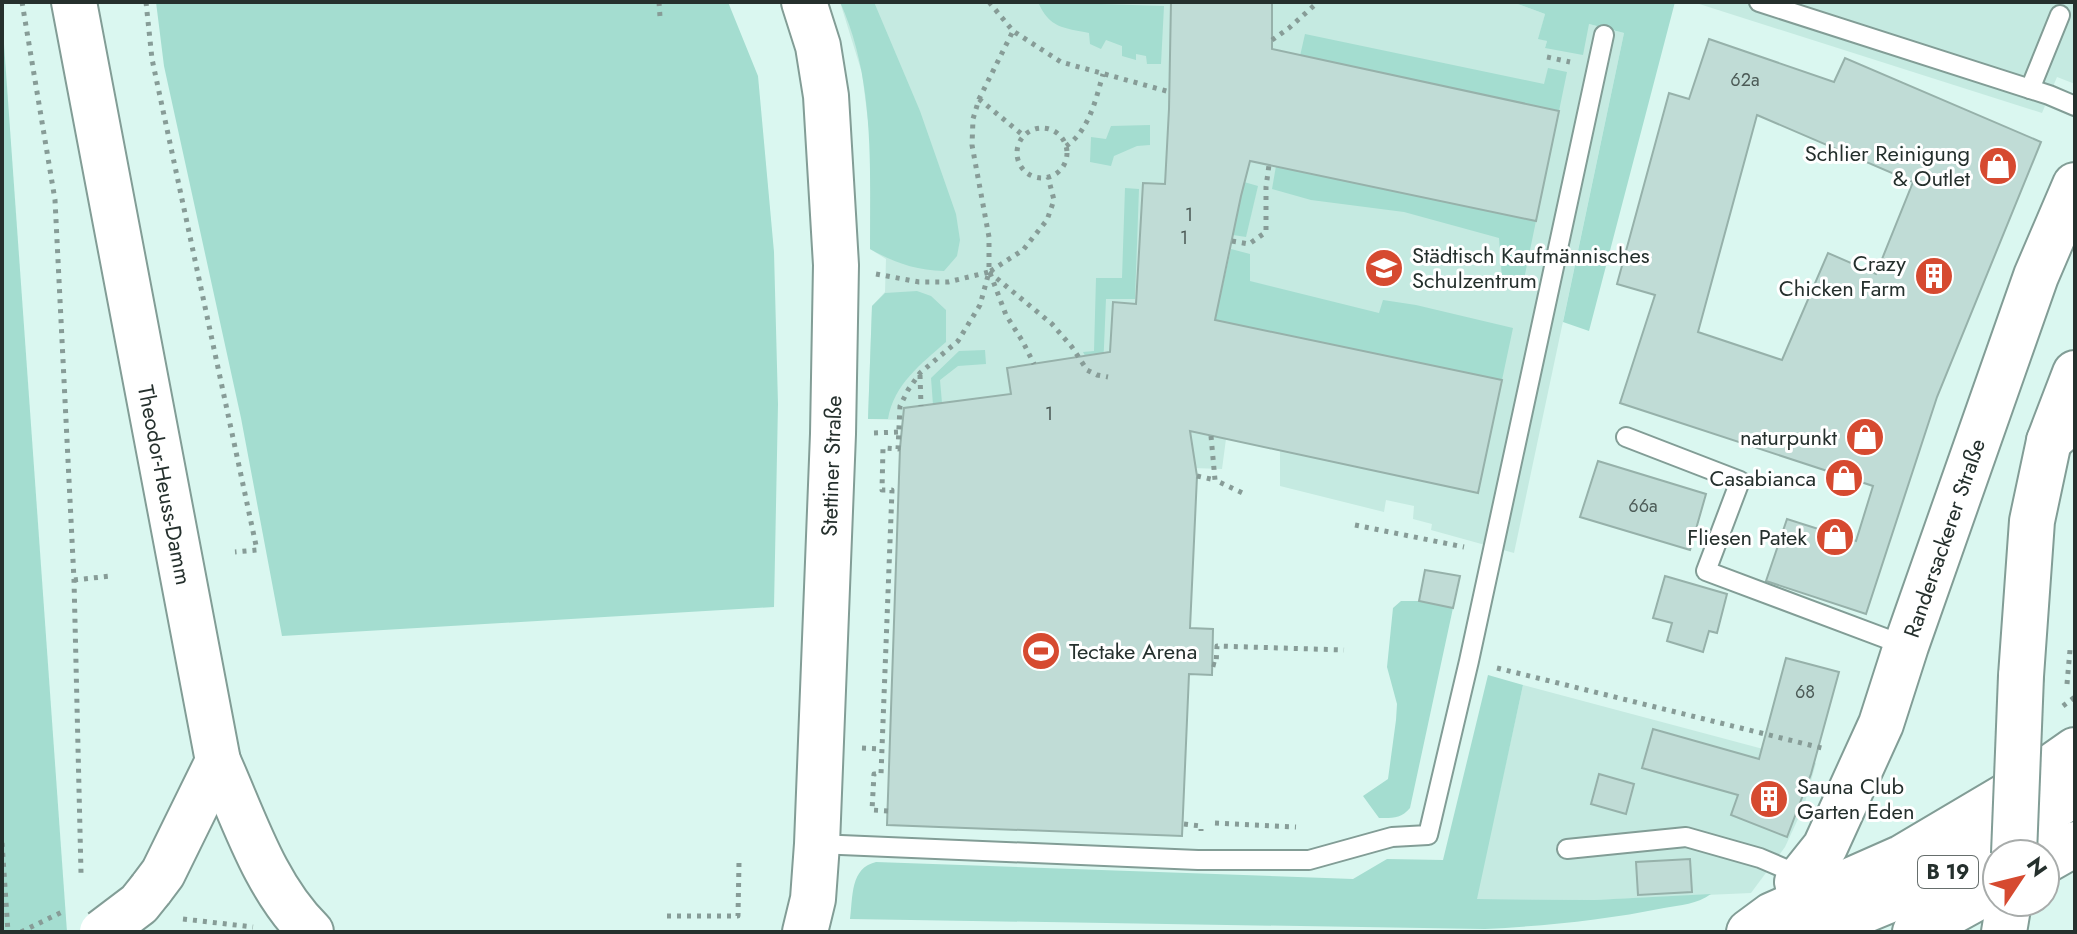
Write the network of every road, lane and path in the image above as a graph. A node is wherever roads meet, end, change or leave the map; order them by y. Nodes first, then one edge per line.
1 (22, 2) edge
2 (74, 2) edge
3 (146, 2) edge
4 (659, 2) edge
5 (804, 2) edge
6 (989, 2) edge
7 (1318, 2) edge
8 (1759, 2) edge
9 (2060, 15) dead end
10 (660, 17) dead end
11 (1013, 31) junction
12 (1604, 35) dead end
13 (1272, 40) dead end
14 (1547, 57) dead end
15 (1571, 62) dead end
16 (1103, 74) junction
17 (2030, 89) junction
18 (1170, 92) dead end
19 (979, 99) junction
20 (2075, 106) edge
21 (1024, 136) junction
22 (1066, 146) junction
23 (1269, 165) dead end
24 (1048, 177) junction
25 (2075, 185) edge
26 (1232, 241) dead end
27 (989, 272) junction
28 (885, 276) dead end
29 (1034, 364) dead end
30 (920, 373) junction
31 (2075, 373) edge
32 (1108, 377) dead end
33 (921, 406) dead end
34 (2062, 429) edge
35 (890, 432) dead end
36 (899, 432) junction
37 (1211, 436) dead end
38 (1626, 437) dead end
39 (1197, 476) dead end
40 (1215, 480) junction
41 (1247, 495) dead end
42 (1355, 525) dead end
43 (1429, 540) dead end
44 (235, 552) dead end
45 (111, 576) dead end
46 (74, 580) junction
47 (1906, 646) junction
48 (1344, 650) dead end
49 (1212, 664) dead end
50 (1500, 669) dead end
51 (861, 748) dead end
52 (882, 749) junction
53 (2075, 750) edge
54 (1865, 759) junction
55 (218, 761) junction
56 (2075, 794) edge
57 (888, 811) dead end
58 (2015, 838) edge
59 (2, 843) edge
60 (817, 844) junction
61 (1567, 849) dead end
62 (739, 862) dead end
63 (81, 873) dead end
64 (1981, 896) edge
65 (1780, 901) edge
66 (161, 904) junction
67 (667, 916) dead end
68 (307, 928) edge
69 (8, 932) edge
70 (102, 932) edge
71 (805, 932) edge
72 (1812, 932) edge
73 (1915, 932) edge

1 - 46 path
2 - 55 main road, Theodor-Heuss-Damm
3 - 44 path
4 - 10 path
5 - 60 main road, Stettiner Straße
6 - 11 path
7 - 13 path
8 - 17 lane
9 - 17 lane
11 - 16 path
11 - 19 path
12 - 60 lane
14 - 15 path
16 - 18 path
16 - 22 path
17 - 20 lane
19 - 21 path
19 - 27 path
21 - 22 path
21 - 24 path
22 - 24 path
23 - 26 path
24 - 27 path
25 - 47 main road, Randersackerer Straße
27 - 28 path
27 - 29 path
27 - 30 path
27 - 32 path
30 - 33 path
30 - 36 path
31 - 34 main road
34 - 58 main road, bridge
35 - 36 path
36 - 52 path
37 - 40 path
38 - 47 lane
39 - 40 path
40 - 41 path
42 - 43 path
45 - 46 path
46 - 63 path
47 - 54 main road, Randersackerer Straße
48 - 49 path
50 - 54 path
51 - 52 path
52 - 57 path
53 - 65 main road
54 - 65 main road, Randersackerer Straße
55 - 66 main road
55 - 68 main road, Theodor-Heuss-Damm
56 - 72 main road, B 19
59 - 69 path
60 - 71 main road, Stettiner Straße
61 - 65 lane
62 - 67 path
64 - 73 main road, B 19
66 - 68 path
66 - 70 main road, bridge

